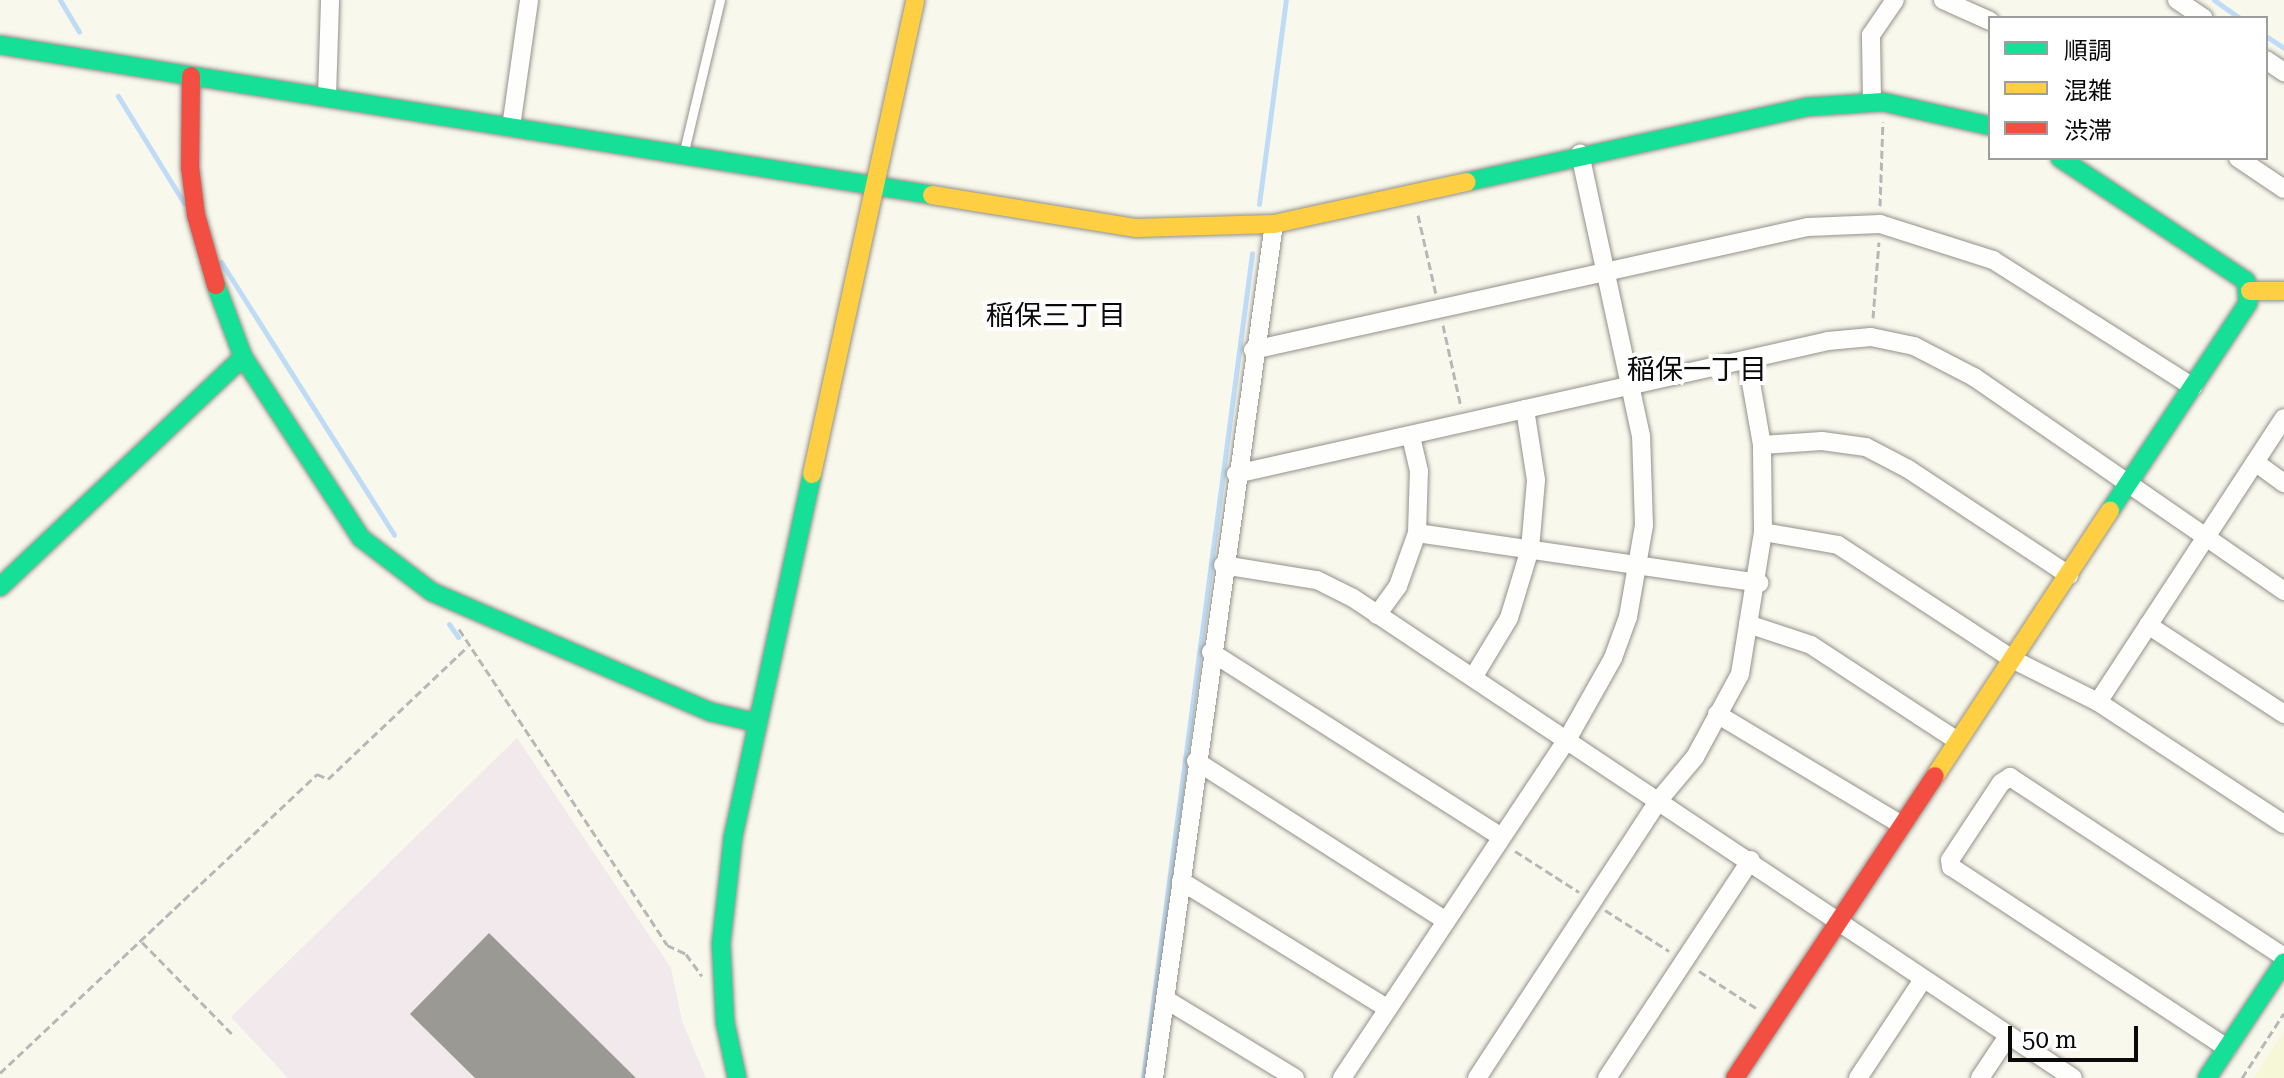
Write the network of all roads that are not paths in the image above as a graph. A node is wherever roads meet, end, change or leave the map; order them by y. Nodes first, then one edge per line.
1 (330, 0) edge
2 (529, 0) edge
3 (720, 0) edge
4 (915, 0) edge
5 (1895, 0) edge
6 (1943, 0) edge
7 (2177, 0) edge
8 (2201, 16) edge
9 (1988, 20) edge
10 (0, 45) edge
11 (191, 76) junction
12 (327, 97) junction
13 (1872, 102) junction
14 (1988, 125) edge
15 (511, 127) junction
16 (683, 154) junction
17 (1580, 154) junction
18 (2063, 160) edge
19 (2241, 160) edge
20 (873, 187) junction
21 (2284, 189) edge
22 (1274, 224) junction
23 (1603, 276) junction
24 (2250, 291) junction
25 (2284, 291) edge
26 (1253, 350) junction
27 (243, 357) junction
28 (1747, 360) junction
29 (1628, 385) junction
30 (2193, 387) junction
31 (1525, 409) junction
32 (2284, 418) edge
33 (1411, 436) junction
34 (1762, 445) junction
35 (2255, 462) junction
36 (1236, 474) junction
37 (2130, 482) junction
38 (2284, 483) edge
39 (1763, 532) junction
40 (1417, 533) junction
41 (2204, 539) junction
42 (1530, 549) junction
43 (1223, 565) junction
44 (1641, 567) junction
45 (2069, 575) junction
46 (1759, 583) junction
47 (0, 587) edge
48 (2284, 591) edge
49 (1377, 615) junction
50 (1748, 624) junction
51 (2148, 625) junction
52 (1211, 652) junction
53 (2012, 659) junction
54 (1474, 676) junction
55 (2098, 702) junction
56 (1717, 714) junction
57 (2284, 714) edge
58 (758, 723) junction
59 (1568, 738) junction
60 (1956, 740) junction
61 (1196, 761) junction
62 (1658, 801) junction
63 (2283, 821) edge
64 (1900, 824) junction
65 (1501, 837) junction
66 (1751, 860) junction
67 (1181, 881) junction
68 (1837, 918) junction
69 (1446, 921) junction
70 (2284, 959) edge
71 (1922, 981) junction
72 (1165, 999) junction
73 (1388, 1009) junction
74 (2008, 1036) junction
75 (2227, 1048) junction
76 (737, 1078) edge
77 (1154, 1078) edge
78 (1295, 1078) edge
79 (1342, 1078) edge
80 (1477, 1078) edge
81 (1607, 1078) edge
82 (1735, 1078) edge
83 (1858, 1078) edge
84 (1980, 1078) edge
85 (2073, 1078) edge
86 (2207, 1078) edge

1 - 12 street
2 - 15 street
3 - 16 lane
4 - 20 street
5 - 13 street
6 - 9 street
7 - 8 street
10 - 11 street
11 - 12 street
11 - 27 street
12 - 15 street
13 - 14 street
13 - 17 street
15 - 16 street
16 - 20 street
17 - 22 street
17 - 23 street
18 - 24 street
19 - 21 street
20 - 22 street
20 - 58 street
22 - 26 street
23 - 26 street
23 - 29 street
23 - 30 street
24 - 25 street
24 - 30 street
26 - 36 street
27 - 47 street
27 - 58 street
28 - 29 street
28 - 34 street
28 - 37 street
29 - 31 street
29 - 44 street
30 - 37 street
31 - 33 street
31 - 42 street
32 - 35 street
33 - 36 street
33 - 40 street
34 - 39 street
34 - 45 street
35 - 38 street
35 - 41 street
36 - 43 street
37 - 41 street
37 - 45 street
39 - 46 street
39 - 53 street
40 - 42 street
40 - 49 street
41 - 48 street
41 - 51 street
42 - 44 street
42 - 54 street
43 - 49 street
43 - 52 street
44 - 46 street
44 - 59 street
45 - 53 street
46 - 50 street
49 - 54 street
50 - 56 street
50 - 60 street
51 - 55 street
51 - 57 street
52 - 61 street
52 - 65 street
53 - 55 street
53 - 60 street
54 - 59 street
55 - 63 street
56 - 62 street
56 - 64 street
58 - 76 street
59 - 62 street
59 - 65 street
60 - 64 street
61 - 67 street
61 - 69 street
62 - 66 street
62 - 80 street
64 - 68 street
65 - 69 street
66 - 68 street
66 - 81 street
67 - 72 street
67 - 73 street
68 - 71 street
68 - 82 street
69 - 73 street
70 - 75 street
70 - 75 street
71 - 74 street
71 - 83 street
72 - 77 street
72 - 78 street
73 - 79 street
74 - 84 street
74 - 85 street
75 - 86 street

